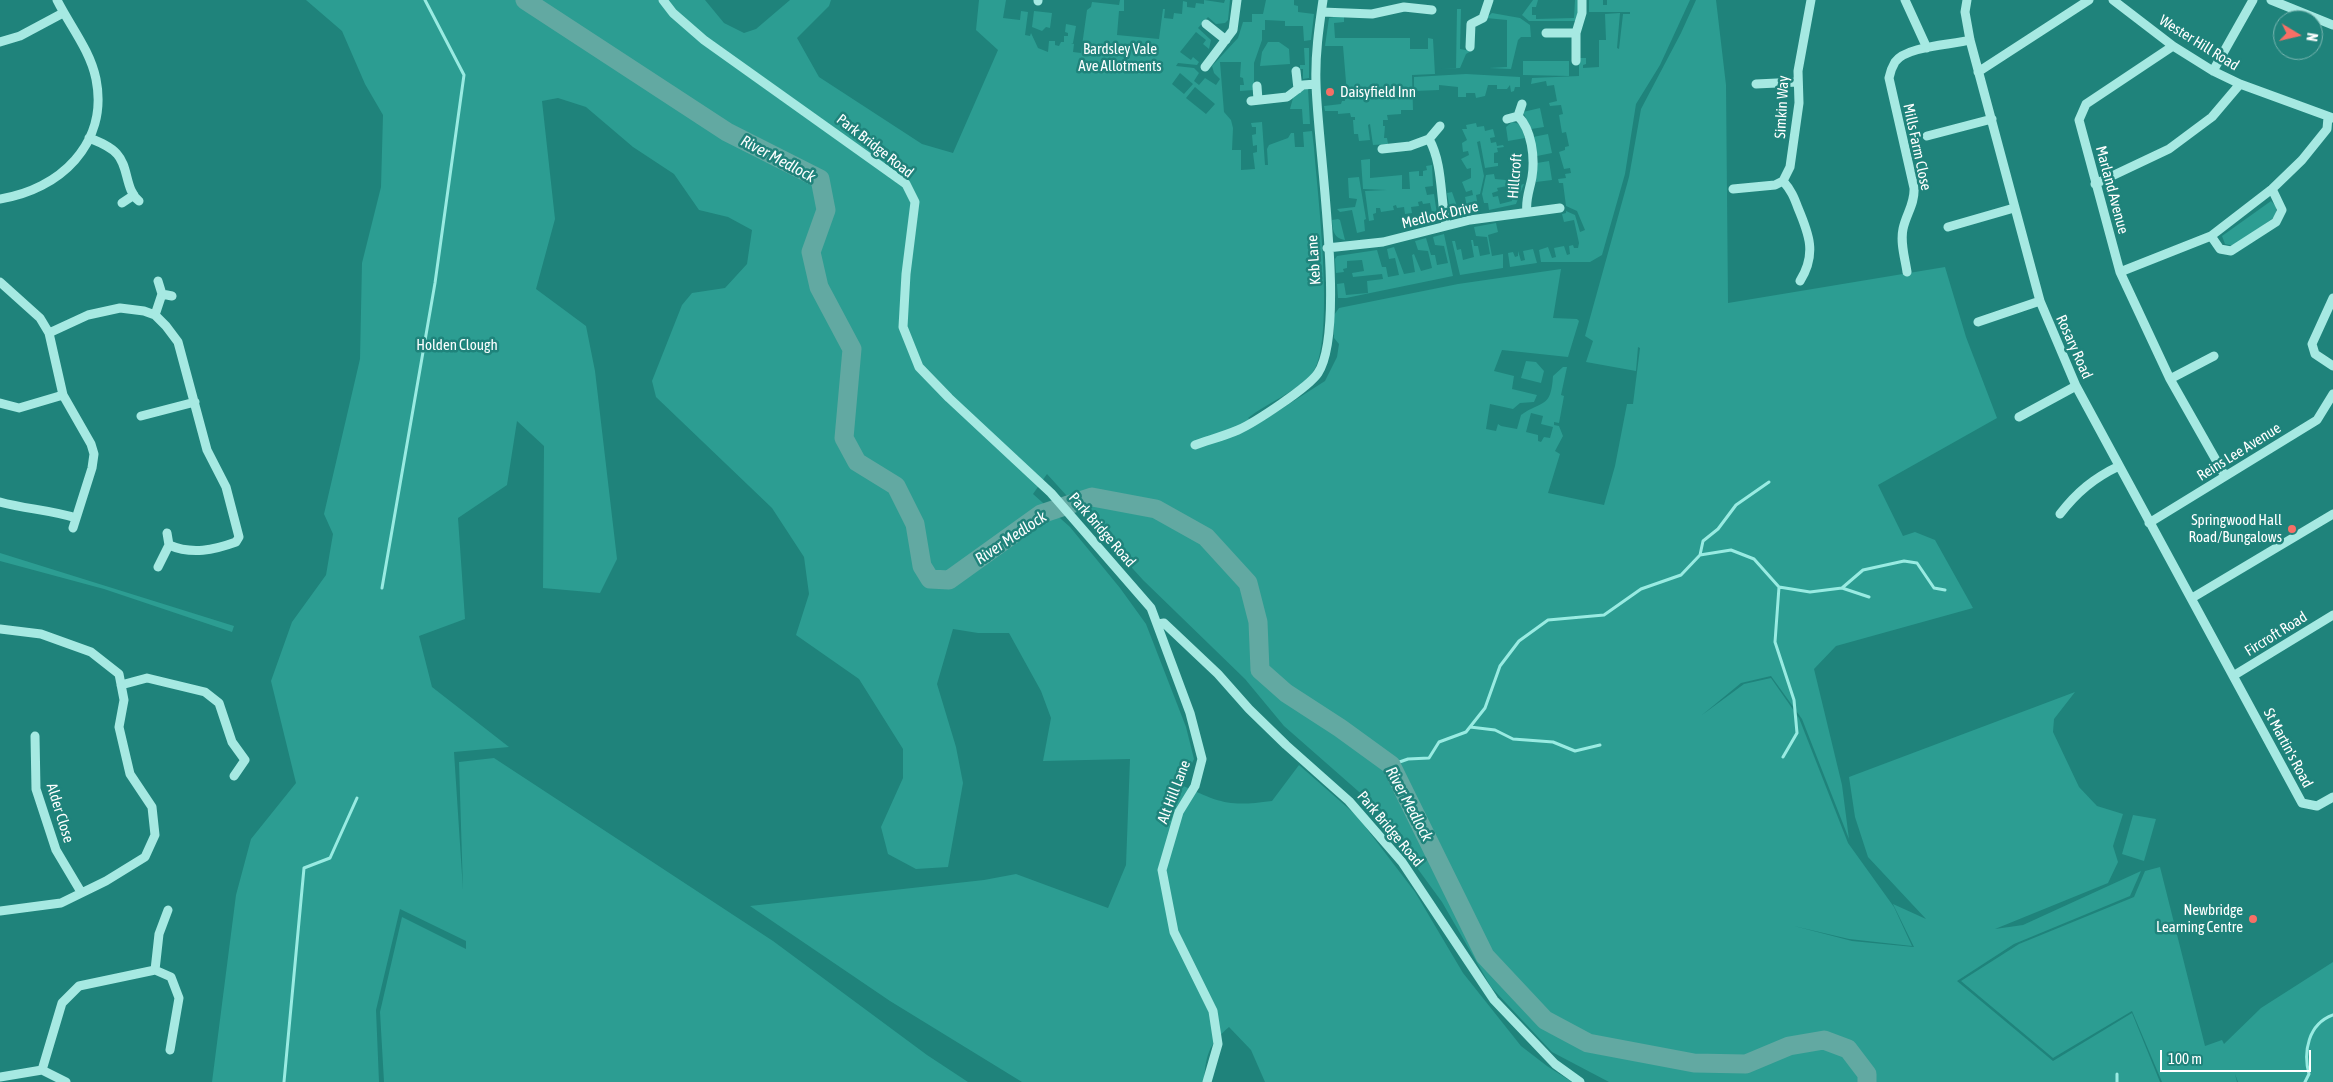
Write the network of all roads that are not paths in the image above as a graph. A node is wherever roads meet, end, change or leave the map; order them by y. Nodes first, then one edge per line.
1 (57, 0) edge
2 (663, 0) edge
3 (1238, 0) edge
4 (1324, 0) edge
5 (1489, 0) edge
6 (1582, 0) edge
7 (1810, 0) edge
8 (1905, 0) edge
9 (1967, 0) edge
10 (2089, 0) edge
11 (2113, 0) edge
12 (2253, 0) edge
13 (2271, 0) edge
14 (1432, 10) dead end
15 (1322, 12) junction
16 (63, 13) junction
17 (1206, 24) dead end
18 (2333, 25) edge
19 (1546, 33) dead end
20 (1576, 33) junction
21 (1226, 40) junction
22 (1970, 40) junction
23 (0, 42) edge
24 (2173, 46) junction
25 (1470, 47) dead end
26 (1927, 48) junction
27 (1576, 61) dead end
28 (1205, 67) dead end
29 (1296, 71) dead end
30 (2213, 71) junction
31 (1978, 72) junction
32 (1798, 82) junction
33 (1316, 84) junction
34 (1756, 84) dead end
35 (2240, 84) junction
36 (1257, 86) dead end
37 (1298, 89) junction
38 (1522, 104) dead end
39 (1518, 116) junction
40 (2331, 118) edge
41 (1506, 119) dead end
42 (1992, 119) junction
43 (1440, 126) dead end
44 (1927, 136) dead end
45 (89, 138) junction
46 (1429, 139) junction
47 (1382, 149) dead end
48 (1750, 177) dead end
49 (1782, 182) junction
50 (2094, 184) junction
51 (1750, 188) junction
52 (1733, 189) dead end
53 (2272, 189) junction
54 (0, 199) edge
55 (122, 202) dead end
56 (1560, 208) dead end
57 (2014, 208) junction
58 (1527, 212) junction
59 (1446, 226) junction
60 (1948, 227) dead end
61 (2212, 236) junction
62 (1327, 248) junction
63 (1907, 272) dead end
64 (2120, 272) junction
65 (158, 280) dead end
66 (1800, 281) dead end
67 (0, 282) edge
68 (162, 294) junction
69 (172, 296) dead end
70 (2333, 298) edge
71 (2040, 302) junction
72 (154, 315) junction
73 (1978, 322) dead end
74 (48, 333) junction
75 (2214, 356) dead end
76 (2333, 366) edge
77 (2170, 379) junction
78 (2076, 386) junction
79 (2333, 394) edge
80 (62, 395) junction
81 (195, 402) junction
82 (0, 403) edge
83 (141, 416) dead end
84 (2019, 417) dead end
85 (1195, 445) dead end
86 (2118, 466) junction
87 (2224, 476) junction
88 (0, 502) edge
89 (2060, 514) dead end
90 (2333, 514) edge
91 (76, 518) junction
92 (2149, 523) junction
93 (73, 528) dead end
94 (167, 533) dead end
95 (169, 546) junction
96 (158, 567) dead end
97 (2192, 598) junction
98 (2333, 614) edge
99 (1158, 624) junction
100 (0, 629) edge
101 (2234, 676) junction
102 (121, 685) junction
103 (35, 736) dead end
104 (234, 776) dead end
105 (2333, 797) edge
106 (81, 892) junction
107 (0, 910) edge
108 (168, 910) dead end
109 (155, 970) junction
110 (170, 1050) dead end
111 (42, 1070) junction
112 (0, 1077) edge
113 (66, 1082) edge
114 (1207, 1082) edge
115 (1580, 1082) edge

1 - 16 street
2 - 99 street, Park Bridge Road
3 - 21 street
4 - 15 street, Keb Lane
5 - 25 street
6 - 20 street
7 - 32 street, Simkin Way
8 - 26 street
9 - 22 street, Rosary Road
10 - 31 street
11 - 24 street, Wester Hill Road
12 - 30 street
13 - 18 street
14 - 15 street
15 - 33 street, Keb Lane
16 - 23 street
16 - 45 street
17 - 21 street
19 - 20 street
20 - 27 street
21 - 28 street
22 - 26 street, Mills Farm Close
22 - 31 street, Rosary Road
24 - 30 street, Wester Hill Road
24 - 50 street, Marland Avenue
26 - 63 street, Mills Farm Close
29 - 37 street
30 - 35 street, Wester Hill Road
31 - 42 street, Rosary Road
32 - 34 street
32 - 49 street, Simkin Way
33 - 37 street
33 - 62 street, Keb Lane
35 - 40 street, Wester Hill Road
35 - 50 street
36 - 37 street
38 - 39 street
39 - 41 street
39 - 58 street, Hillcroft
40 - 53 street
42 - 44 street
42 - 57 street, Rosary Road
43 - 46 street
45 - 54 street
45 - 55 street
46 - 47 street
46 - 59 street
48 - 51 street
49 - 51 street
49 - 66 street
50 - 64 street, Marland Avenue
51 - 52 street
53 - 61 street
53 - 61 street
56 - 58 street, Medlock Drive
57 - 60 street
57 - 71 street, Rosary Road
58 - 59 street, Medlock Drive
59 - 62 street, Medlock Drive
61 - 64 street
62 - 85 street, Keb Lane
64 - 77 street, Marland Avenue
65 - 68 street
67 - 74 street
68 - 69 street
68 - 72 street
70 - 76 street
71 - 73 street
71 - 78 street, Rosary Road
72 - 74 street
72 - 81 street
74 - 80 street
75 - 77 street
77 - 87 street, Marland Avenue
78 - 84 street
78 - 86 street, Rosary Road
79 - 87 street, Reins Lee Avenue
80 - 82 street
80 - 91 street
81 - 83 street
81 - 95 street
86 - 89 street
86 - 92 street, Rosary Road
87 - 92 street, Reins Lee Avenue
88 - 91 street
90 - 97 street
91 - 93 street
92 - 97 street, Rosary Road
94 - 95 street
95 - 96 street
97 - 101 street, Rosary Road
98 - 101 street, Fircroft Road
99 - 114 street, Alt Hill Lane
99 - 115 street, Park Bridge Road
100 - 102 street
101 - 105 street, St Martin's Road
102 - 104 street
102 - 106 street
103 - 106 street, Alder Close
106 - 107 street
108 - 109 street
109 - 110 street
109 - 111 street
111 - 112 street
111 - 113 street

